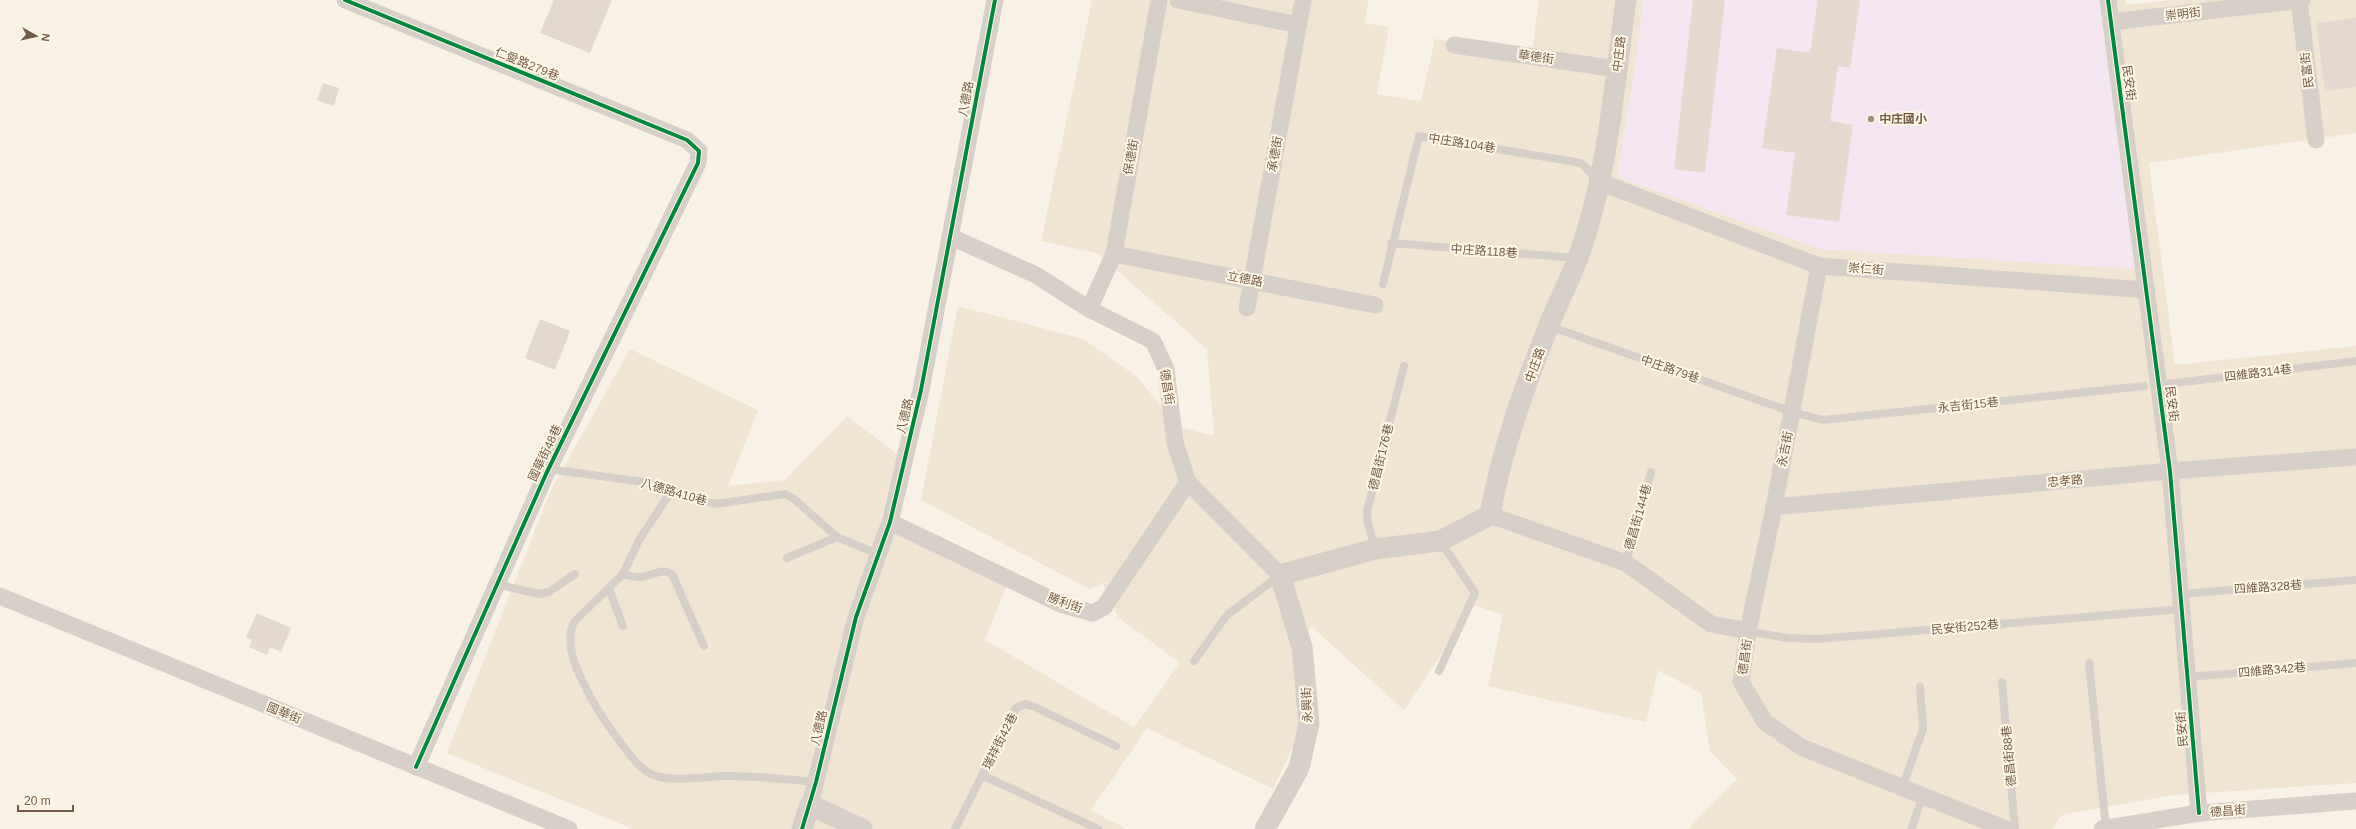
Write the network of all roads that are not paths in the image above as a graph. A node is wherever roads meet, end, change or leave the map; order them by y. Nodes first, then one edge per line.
1 (345, 0) edge
2 (995, 0) edge
3 (1159, 0) edge
4 (1178, 0) edge
5 (1303, 0) edge
6 (1626, 0) edge
7 (2108, 0) edge
8 (2299, 0) edge
9 (2302, 0) edge
10 (2111, 22) junction
11 (1298, 25) junction
12 (1454, 45) dead end
13 (1617, 70) junction
14 (2316, 140) dead end
15 (699, 151) joint
16 (1600, 182) junction
17 (951, 236) junction
18 (1391, 243) junction
19 (1114, 254) junction
20 (1578, 258) junction
21 (1819, 266) junction
22 (1252, 280) junction
23 (1383, 284) dead end
24 (2147, 290) junction
25 (1375, 305) dead end
26 (1247, 308) dead end
27 (1089, 309) junction
28 (1549, 326) junction
29 (2356, 360) edge
30 (1404, 366) dead end
31 (2152, 386) junction
32 (1792, 412) junction
33 (2356, 457) edge
34 (548, 469) junction
35 (2170, 471) junction
36 (1651, 472) dead end
37 (1188, 482) junction
38 (672, 490) junction
39 (1774, 507) junction
40 (1490, 515) junction
41 (890, 522) junction
42 (837, 537) junction
43 (1440, 541) junction
44 (1375, 549) junction
45 (878, 554) junction
46 (787, 558) dead end
47 (1626, 563) junction
48 (575, 574) dead end
49 (623, 574) junction
50 (1280, 575) junction
51 (2356, 580) edge
52 (496, 584) junction
53 (609, 589) junction
54 (0, 596) edge
55 (2181, 601) junction
56 (623, 626) dead end
57 (1748, 631) junction
58 (704, 646) dead end
59 (1194, 661) dead end
60 (2089, 663) dead end
61 (2356, 663) edge
62 (1439, 670) dead end
63 (2188, 677) junction
64 (2002, 682) dead end
65 (1920, 687) dead end
66 (1116, 746) dead end
67 (416, 767) junction
68 (982, 775) junction
69 (816, 782) junction
70 (1902, 788) junction
71 (1923, 796) junction
72 (2356, 801) edge
73 (810, 805) junction
74 (2199, 813) junction
75 (2104, 828) edge
76 (569, 829) edge
77 (802, 829) edge
78 (862, 829) edge
79 (955, 829) edge
80 (1098, 829) edge
81 (1266, 829) edge
82 (1911, 829) edge
83 (2006, 829) edge
84 (2015, 829) edge

1 - 15 street, 仁愛路279巷
2 - 17 street, 八德路
3 - 19 street, 保德街
4 - 11 street
5 - 11 street, 承德街
6 - 13 street, 中庄路
7 - 10 street, 民安街
8 - 9 street, 崇明街
8 - 10 street, 崇明街
8 - 14 street, 民富街
10 - 24 street, 民安街
11 - 22 street, 承德街
12 - 13 street, 華德街
13 - 16 street, 中庄路
15 - 34 street, 國華街48巷
16 - 18 lane, 中庄路104巷
16 - 20 street, 中庄路
16 - 21 street, 崇仁街
17 - 27 street, 德昌街
17 - 41 street, 八德路
18 - 20 lane, 中庄路118巷
18 - 23 lane, 中庄路104巷
19 - 22 street, 立德路
19 - 27 street, 保德街
20 - 28 street, 中庄路
21 - 24 street, 崇仁街
21 - 32 street, 永吉街
22 - 25 street, 立德路
22 - 26 street, 承德街
24 - 31 street, 民安街
27 - 37 street, 德昌街
28 - 32 lane, 中庄路79巷
28 - 40 street, 中庄路
29 - 31 lane, 四維路314巷
30 - 44 lane, 德昌街176巷
31 - 32 lane, 永吉街15巷
31 - 35 street, 民安街
32 - 39 street, 永吉街
33 - 35 street, 忠孝路
34 - 38 lane, 八德路410巷
34 - 52 street, 國華街48巷
35 - 39 street, 忠孝路
35 - 55 street, 民安街
36 - 47 lane, 德昌街144巷
37 - 41 street, 勝利街
37 - 50 street, 德昌街
38 - 42 lane, 八德路410巷
38 - 49 lane
39 - 57 street, 永吉街
40 - 43 street
40 - 47 street, 德昌街
41 - 45 street, 八德路
42 - 45 lane, 八德路410巷
42 - 46 lane
43 - 44 street
43 - 62 lane
44 - 50 street
45 - 69 street, 八德路
47 - 57 street, 德昌街
48 - 52 lane
49 - 53 lane
49 - 58 lane
50 - 59 lane
50 - 81 street, 永興街
51 - 55 lane, 四維路328巷
52 - 67 street, 國華街48巷
53 - 56 lane
53 - 69 lane
54 - 67 street, 國華街
55 - 57 lane, 民安街252巷
55 - 63 street, 民安街
57 - 70 street, 德昌街
60 - 75 lane
61 - 63 lane, 四維路342巷
63 - 74 street, 民安街
64 - 84 lane, 德昌街88巷
65 - 70 lane
66 - 68 lane, 瑞祥街42巷
67 - 76 street, 國華街
68 - 79 lane, 瑞祥街42巷
68 - 80 lane
69 - 73 street, 八德路
70 - 71 street, 德昌街
71 - 82 lane
71 - 83 street, 德昌街
72 - 74 street, 德昌街
73 - 77 street, 八德路
73 - 78 street
74 - 75 street, 德昌街

